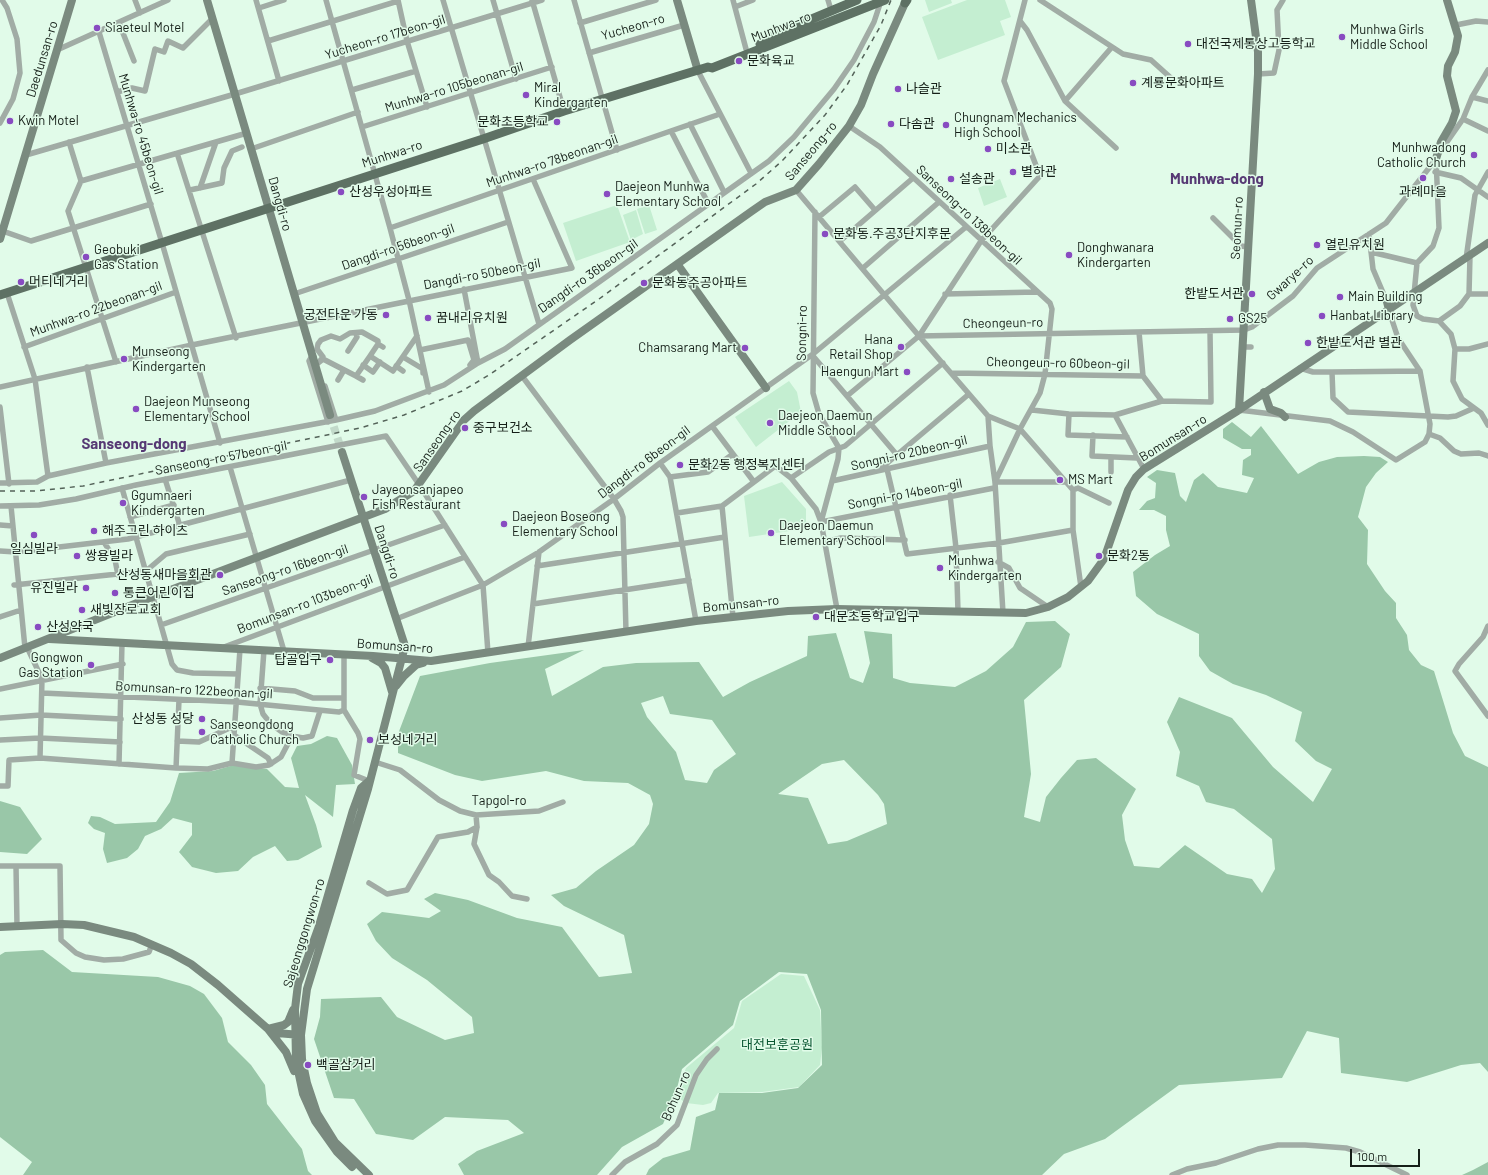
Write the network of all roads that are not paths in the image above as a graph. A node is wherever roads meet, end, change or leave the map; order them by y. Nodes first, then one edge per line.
1 (2, 0) edge
2 (72, 0) edge
3 (135, 0) edge
4 (168, 0) edge
5 (207, 0) edge
6 (256, 0) edge
7 (284, 0) edge
8 (326, 0) edge
9 (398, 0) edge
10 (443, 0) edge
11 (494, 0) edge
12 (542, 0) edge
13 (574, 0) edge
14 (656, 0) edge
15 (677, 0) edge
16 (732, 0) edge
17 (753, 0) edge
18 (828, 0) edge
19 (857, 0) edge
20 (869, 0) edge
21 (882, 0) edge
22 (1026, 0) edge
23 (1040, 0) edge
24 (1251, 0) edge
25 (1283, 0) edge
26 (1447, 0) edge
27 (533, 1) edge
28 (906, 1) edge
29 (735, 7) junction
30 (259, 8) junction
31 (831, 10) junction
32 (140, 13) junction
33 (497, 14) junction
34 (213, 18) junction
35 (332, 21) junction
36 (1020, 21) junction
37 (1488, 22) edge
38 (119, 23) junction
39 (580, 23) junction
40 (684, 25) junction
41 (1456, 25) junction
42 (451, 28) junction
43 (99, 32) junction
44 (784, 37) junction
45 (268, 41) junction
46 (407, 41) junction
47 (763, 45) junction
48 (1112, 47) junction
49 (746, 49) junction
50 (57, 50) junction
51 (588, 53) junction
52 (134, 61) dead end
53 (343, 61) junction
54 (552, 67) junction
55 (708, 67) junction
56 (1488, 70) edge
57 (416, 71) junction
58 (698, 71) junction
59 (1258, 74) junction
60 (516, 78) junction
61 (1171, 78) dead end
62 (279, 81) junction
63 (352, 90) junction
64 (117, 92) junction
65 (470, 93) junction
66 (235, 94) junction
67 (1472, 97) junction
68 (602, 99) junction
69 (1488, 100) edge
70 (1065, 101) junction
71 (427, 107) junction
72 (564, 111) junction
73 (358, 112) junction
74 (720, 114) junction
75 (1463, 119) junction
76 (0, 123) edge
77 (690, 124) junction
78 (128, 125) junction
79 (848, 126) junction
80 (362, 127) junction
81 (671, 131) junction
82 (1488, 131) edge
83 (246, 133) junction
84 (483, 139) junction
85 (69, 142) junction
86 (216, 142) junction
87 (242, 148) dead end
88 (1116, 148) dead end
89 (251, 149) junction
90 (617, 150) junction
91 (177, 153) junction
92 (26, 155) junction
93 (1437, 156) junction
94 (139, 164) junction
95 (1435, 172) junction
96 (1488, 172) edge
97 (751, 173) junction
98 (375, 174) junction
99 (913, 178) junction
100 (533, 179) junction
101 (81, 181) junction
102 (200, 188) junction
103 (190, 190) junction
104 (499, 190) junction
105 (796, 190) junction
106 (1477, 190) junction
107 (724, 192) junction
108 (1488, 197) edge
109 (939, 202) junction
110 (708, 203) junction
111 (151, 204) junction
112 (268, 207) junction
113 (875, 210) junction
114 (817, 214) junction
115 (1214, 218) dead end
116 (508, 222) junction
117 (966, 227) junction
118 (73, 228) junction
119 (390, 228) junction
120 (202, 230) junction
121 (1, 233) edge
122 (1369, 234) junction
123 (840, 241) junction
124 (981, 241) junction
125 (162, 242) junction
126 (1488, 243) edge
127 (1248, 247) junction
128 (1371, 252) junction
129 (1468, 258) junction
130 (398, 259) junction
131 (1417, 263) junction
132 (678, 265) junction
133 (85, 268) junction
134 (863, 268) junction
135 (525, 276) junction
136 (464, 289) junction
137 (176, 292) junction
138 (1037, 292) junction
139 (1413, 292) junction
140 (3, 294) edge
141 (294, 294) junction
142 (885, 294) junction
143 (945, 294) junction
144 (1469, 294) junction
145 (1488, 294) edge
146 (409, 300) junction
147 (1387, 302) joint
148 (1391, 317) joint
149 (101, 318) junction
150 (1439, 321) junction
151 (303, 323) junction
152 (539, 324) junction
153 (1244, 330) junction
154 (1210, 331) junction
155 (374, 332) dead end
156 (1139, 332) junction
157 (1049, 333) junction
158 (356, 334) junction
159 (367, 335) junction
160 (417, 336) junction
161 (919, 336) junction
162 (236, 338) junction
163 (1488, 344) edge
164 (192, 345) junction
165 (24, 347) junction
166 (1455, 349) junction
167 (420, 350) junction
168 (348, 351) dead end
169 (813, 355) junction
170 (370, 356) junction
171 (403, 356) junction
172 (316, 361) junction
173 (116, 362) junction
174 (380, 362) junction
175 (478, 363) junction
176 (944, 364) junction
177 (363, 365) junction
178 (470, 365) dead end
179 (396, 366) junction
180 (87, 367) junction
181 (1300, 368) junction
182 (344, 370) junction
183 (403, 371) dead end
184 (1332, 372) junction
185 (1420, 372) junction
186 (952, 373) junction
187 (1045, 374) junction
188 (356, 376) junction
189 (522, 376) junction
190 (1143, 376) junction
191 (423, 377) dead end
192 (35, 379) junction
193 (338, 380) dead end
194 (363, 380) dead end
195 (0, 387) edge
196 (766, 388) junction
197 (429, 392) junction
198 (1264, 392) junction
199 (969, 394) junction
200 (847, 396) junction
201 (1162, 401) junction
202 (0, 407) edge
203 (1474, 408) junction
204 (1032, 410) junction
205 (1239, 410) junction
206 (1069, 414) junction
207 (1115, 415) junction
208 (988, 416) junction
209 (1286, 416) junction
210 (1428, 416) junction
211 (331, 419) junction
212 (872, 424) junction
213 (712, 426) junction
214 (1488, 426) edge
215 (1020, 430) junction
216 (1429, 434) junction
217 (1093, 436) junction
218 (1126, 437) junction
219 (220, 443) junction
220 (990, 446) junction
221 (341, 448) junction
222 (838, 448) junction
223 (734, 454) junction
224 (897, 455) junction
225 (1488, 456) edge
226 (1111, 457) junction
227 (1137, 458) junction
228 (106, 463) junction
229 (660, 463) junction
230 (230, 467) junction
231 (887, 469) junction
232 (1144, 469) junction
233 (878, 471) junction
234 (1111, 472) dead end
235 (48, 476) junction
236 (670, 477) junction
237 (791, 478) junction
238 (165, 479) junction
239 (347, 481) junction
240 (832, 481) junction
241 (754, 482) junction
242 (1064, 482) junction
243 (0, 483) edge
244 (10, 484) junction
245 (994, 485) junction
246 (420, 486) junction
247 (122, 488) junction
248 (1072, 490) junction
249 (950, 495) junction
250 (614, 500) junction
251 (1109, 503) dead end
252 (174, 505) junction
253 (0, 506) edge
254 (11, 506) junction
255 (722, 506) junction
256 (360, 507) junction
257 (897, 507) junction
258 (243, 508) junction
259 (677, 514) junction
260 (130, 516) junction
261 (363, 517) junction
262 (821, 522) junction
263 (0, 525) edge
264 (445, 525) junction
265 (13, 526) junction
266 (180, 526) junction
267 (1073, 530) junction
268 (250, 534) junction
269 (725, 537) junction
270 (136, 538) junction
271 (905, 540) junction
272 (104, 542) junction
273 (824, 542) junction
274 (998, 543) junction
275 (682, 544) junction
276 (956, 548) junction
277 (0, 550) edge
278 (374, 550) junction
279 (16, 552) junction
280 (539, 552) junction
281 (624, 553) junction
282 (465, 556) junction
283 (257, 558) junction
284 (998, 562) junction
285 (537, 566) junction
286 (146, 572) junction
287 (118, 574) junction
288 (689, 580) junction
289 (16, 585) junction
290 (483, 585) junction
291 (386, 586) junction
292 (1081, 587) junction
293 (265, 589) junction
294 (626, 590) junction
295 (152, 597) junction
296 (533, 604) junction
297 (1048, 607) junction
298 (837, 609) junction
299 (21, 610) junction
300 (958, 612) junction
301 (1003, 613) junction
302 (0, 617) edge
303 (733, 617) junction
304 (396, 619) junction
305 (696, 621) junction
306 (161, 625) junction
307 (276, 626) junction
308 (1488, 626) edge
309 (626, 632) junction
310 (49, 639) junction
311 (122, 643) junction
312 (166, 645) junction
313 (528, 647) junction
314 (26, 648) junction
315 (222, 648) junction
316 (240, 649) junction
317 (264, 650) junction
318 (284, 651) junction
319 (488, 653) junction
320 (344, 654) junction
321 (368, 656) junction
322 (0, 658) edge
323 (402, 659) junction
324 (431, 661) junction
325 (123, 664) junction
326 (238, 674) junction
327 (42, 679) junction
328 (260, 688) junction
329 (0, 689) edge
330 (392, 692) junction
331 (42, 693) junction
332 (121, 697) junction
333 (344, 698) junction
334 (179, 700) junction
335 (237, 702) junction
336 (260, 704) junction
337 (344, 710) junction
338 (320, 711) junction
339 (41, 715) junction
340 (1488, 716) edge
341 (0, 718) edge
342 (121, 719) junction
343 (234, 726) junction
344 (234, 735) junction
345 (292, 736) junction
346 (40, 738) junction
347 (0, 740) edge
348 (177, 741) junction
349 (120, 742) junction
350 (40, 758) junction
351 (375, 762) junction
352 (232, 763) junction
353 (120, 764) junction
354 (270, 764) junction
355 (176, 768) junction
356 (369, 781) junction
357 (0, 786) edge
358 (563, 802) dead end
359 (476, 815) junction
360 (477, 827) junction
361 (0, 866) edge
362 (16, 866) junction
363 (369, 883) dead end
364 (526, 899) dead end
365 (62, 924) junction
366 (17, 926) junction
367 (0, 927) edge
368 (152, 944) junction
369 (296, 994) junction
370 (268, 1029) junction
371 (298, 1034) junction
372 (717, 1049) dead end
373 (303, 1094) junction
374 (360, 1175) edge
375 (369, 1175) edge
376 (612, 1175) edge
377 (1172, 1175) edge
378 (1407, 1175) edge

1 - 76 street
2 - 50 main road, Daedunsan-ro
3 - 32 street
4 - 32 street
5 - 34 main road, Dangdi-ro
6 - 30 street
7 - 30 street
8 - 35 street
9 - 35 street
9 - 46 street
10 - 42 street
11 - 33 street
12 - 27 street, Yucheon-ro 17beon-gil
13 - 39 street
14 - 39 street, Yucheon-ro
15 - 40 main road, Yucheon-ro
16 - 29 street
17 - 29 street
18 - 31 street
19 - 31 main road
20 - 44 main road, Munhwa-ro
21 - 44 main road, Munhwa-ro
21 - 47 main road
21 - 97 street, Dangdi-ro 36beon-gil
22 - 36 street
23 - 48 street
24 - 59 main road, Seomun-ro
25 - 59 street
26 - 41 main road
27 - 33 street, Yucheon-ro 17beon-gil
27 - 54 street
28 - 79 main road, Sanseong-ro
29 - 49 street
30 - 45 street
31 - 47 main road
32 - 38 street
33 - 42 street, Yucheon-ro 17beon-gil
33 - 60 street
34 - 64 street
34 - 66 main road, Dangdi-ro
35 - 45 street
35 - 53 street
36 - 70 street
36 - 124 street
37 - 41 street
38 - 43 street
38 - 52 street
39 - 51 street
40 - 51 street, Yucheon-ro
40 - 58 main road, Yucheon-ro
41 - 93 main road
42 - 46 street, Yucheon-ro 17beon-gil
42 - 65 street
43 - 50 street
43 - 64 street, Munhwa-ro 45beon-gil
44 - 47 main road, Munhwa-ro
45 - 62 street
46 - 53 street, Yucheon-ro 17beon-gil
46 - 57 street
47 - 49 main road, Munhwa-ro
47 - 55 main road, Munhwa-ro
48 - 61 street
48 - 70 street
49 - 55 main road, Munhwa-ro
50 - 92 main road, Daedunsan-ro
51 - 68 street
53 - 62 street, Yucheon-ro 17beon-gil
53 - 63 street
54 - 60 street, Munhwa-ro 105beonan-gil
54 - 72 street
55 - 58 main road, Munhwa-ro
56 - 67 street, Gwarye-ro
57 - 63 street
57 - 71 street
58 - 68 main road, Munhwa-ro
58 - 74 street
59 - 127 main road, Seomun-ro
60 - 65 street, Munhwa-ro 105beonan-gil
62 - 66 street, Yucheon-ro 17beon-gil
63 - 73 street
64 - 78 street, Munhwa-ro 45beon-gil
65 - 71 street, Munhwa-ro 105beonan-gil
65 - 84 street
66 - 78 street, Yucheon-ro 17beon-gil
66 - 83 main road, Dangdi-ro
67 - 69 street
67 - 75 street, Gwarye-ro
68 - 72 main road, Munhwa-ro
68 - 90 street
70 - 88 street
71 - 80 street, Munhwa-ro 105beonan-gil
72 - 84 main road, Munhwa-ro
73 - 80 street
73 - 89 street
74 - 77 street, Munhwa-ro 78beonan-gil
74 - 97 street
75 - 82 street
75 - 93 street, Gwarye-ro
77 - 81 street, Munhwa-ro 78beonan-gil
77 - 107 street
78 - 85 street, Yucheon-ro 17beon-gil
78 - 94 street, Munhwa-ro 45beon-gil
79 - 99 street, Sanseong-ro 138beon-gil
79 - 105 main road, Sanseong-ro
80 - 98 street
81 - 90 street, Munhwa-ro 78beonan-gil
81 - 110 street
83 - 86 street
83 - 89 main road, Dangdi-ro
84 - 98 main road, Munhwa-ro
84 - 104 street
85 - 92 street, Yucheon-ro 17beon-gil
85 - 101 street
86 - 91 street
86 - 102 street
87 - 102 street
89 - 112 main road, Dangdi-ro
90 - 100 street, Munhwa-ro 78beonan-gil
91 - 94 street
91 - 103 street
92 - 121 main road, Daedunsan-ro
93 - 95 street
93 - 122 street, Gwarye-ro
94 - 101 street
94 - 111 street, Munhwa-ro 45beon-gil
95 - 106 street
95 - 131 street
96 - 106 street
97 - 107 street, Dangdi-ro 36beon-gil
98 - 112 main road, Munhwa-ro
98 - 119 street
99 - 109 street, Sanseong-ro 138beon-gil
99 - 113 street
100 - 104 street, Munhwa-ro 78beonan-gil
100 - 135 street, Dangdi-ro 50beon-gil
101 - 118 street
102 - 103 street
103 - 120 street
104 - 116 street
104 - 119 street, Munhwa-ro 78beonan-gil
105 - 114 street
105 - 132 main road, Sanseong-ro
106 - 108 street
106 - 129 street
107 - 110 street, Dangdi-ro 36beon-gil
109 - 117 street, Sanseong-ro 138beon-gil
109 - 134 street
110 - 152 street, Dangdi-ro 36beon-gil
111 - 118 street
111 - 125 street, Munhwa-ro 45beon-gil
112 - 120 main road, Munhwa-ro
112 - 141 main road, Dangdi-ro
113 - 114 street
113 - 123 street
114 - 123 street
114 - 169 street, Songni-ro
115 - 127 street
116 - 130 street, Dangdi-ro 56beon-gil
116 - 135 street
117 - 124 street, Sanseong-ro 138beon-gil
117 - 142 street, Dangdi-ro 6beon-gil
118 - 121 street
118 - 133 street
119 - 130 street
120 - 125 main road, Munhwa-ro
120 - 162 street
122 - 128 street
122 - 153 street, Gwarye-ro
123 - 134 street
124 - 138 street, Sanseong-ro 138beon-gil
124 - 143 street
125 - 133 main road, Munhwa-ro
125 - 137 street, Munhwa-ro 45beon-gil
126 - 129 main road, Bomunsan-ro
127 - 153 main road, Seomun-ro
128 - 131 street
128 - 147 street
129 - 139 main road, Bomunsan-ro
129 - 144 street
130 - 141 street, Dangdi-ro 56beon-gil
130 - 146 street
131 - 139 street
132 - 189 main road, Sanseong-ro
132 - 196 main road
133 - 140 main road, Munhwa-ro
133 - 149 street
134 - 142 street
135 - 136 street, Dangdi-ro 50beon-gil
135 - 152 street
136 - 146 street, Dangdi-ro 50beon-gil
136 - 175 street
137 - 149 street, Munhwa-ro 22beonan-gil
137 - 164 street, Munhwa-ro 45beon-gil
138 - 143 street
138 - 157 street, Sanseong-ro 138beon-gil
139 - 150 street
139 - 181 main road, Bomunsan-ro
140 - 165 street
141 - 151 main road, Dangdi-ro
142 - 161 street
142 - 169 street, Dangdi-ro 6beon-gil
143 - 161 street
144 - 145 street
144 - 150 street
146 - 151 street, Dangdi-ro 50beon-gil
146 - 160 street
147 - 148 main road
148 - 185 street
149 - 165 street, Munhwa-ro 22beonan-gil
149 - 173 street
150 - 166 street
151 - 162 street, Dangdi-ro 50beon-gil
151 - 172 main road, Dangdi-ro
152 - 175 street, Dangdi-ro 36beon-gil
153 - 154 street, Cheongeun-ro
153 - 205 main road, Seomun-ro
154 - 156 street, Cheongeun-ro
154 - 201 street
155 - 159 street
156 - 157 street, Cheongeun-ro
156 - 190 street, Cheongeun-ro 60beon-gil
157 - 161 street, Cheongeun-ro
157 - 187 street, Sanseong-ro 138beon-gil
158 - 159 street
158 - 168 street
158 - 172 street
159 - 170 street
160 - 167 street
160 - 171 street
161 - 176 street
161 - 200 street
162 - 164 street, Dangdi-ro 50beon-gil
163 - 166 street
164 - 173 street, Dangdi-ro 50beon-gil
164 - 219 street, Munhwa-ro 45beon-gil
165 - 192 street
166 - 203 street
167 - 178 street
167 - 197 street
169 - 196 street, Dangdi-ro 6beon-gil
169 - 200 street
169 - 222 street, Songni-ro
170 - 174 street
170 - 177 street
171 - 179 street
171 - 191 street
172 - 182 street
172 - 211 main road, Dangdi-ro
173 - 180 street, Dangdi-ro 50beon-gil
174 - 177 street
174 - 179 street
175 - 197 street, Dangdi-ro 36beon-gil
176 - 186 street
176 - 212 street
177 - 188 street
179 - 183 street
180 - 192 street, Dangdi-ro 50beon-gil
180 - 228 street
181 - 184 street
181 - 198 main road, Bomunsan-ro
182 - 188 street
182 - 193 street
184 - 185 street
184 - 210 street
185 - 210 street
186 - 187 street, Cheongeun-ro 60beon-gil
186 - 199 street
187 - 190 street, Cheongeun-ro 60beon-gil
187 - 204 street, Sanseong-ro 138beon-gil
188 - 194 street
189 - 246 main road, Sanseong-ro
189 - 250 street
190 - 201 street
192 - 195 street, Dangdi-ro 50beon-gil
192 - 235 street
196 - 213 street, Dangdi-ro 6beon-gil
197 - 211 street, Dangdi-ro 36beon-gil
198 - 205 main road, Bomunsan-ro
198 - 209 main road
199 - 208 street
199 - 224 street
200 - 212 street
201 - 207 street
202 - 244 street
203 - 210 street
203 - 214 street
204 - 206 street
204 - 215 street, Sanseong-ro 138beon-gil
205 - 209 street
205 - 232 main road, Bomunsan-ro
206 - 207 street
206 - 217 street
207 - 218 street
208 - 215 street
208 - 220 street
209 - 216 street
210 - 216 street
211 - 219 street, Dangdi-ro 36beon-gil
212 - 222 street
212 - 224 street
213 - 223 street
213 - 229 street, Dangdi-ro 6beon-gil
215 - 242 street
215 - 245 street, Sanseong-ro 138beon-gil
216 - 225 street
217 - 218 street
217 - 226 street
218 - 227 street
219 - 228 street, Dangdi-ro 36beon-gil
220 - 231 street, Songni-ro 20beon-gil
220 - 245 street
221 - 230 street, Sanseong-ro 57beon-gil
221 - 239 street
221 - 246 street, Sanseong-ro 57beon-gil
221 - 256 main road, Dangdi-ro
222 - 237 street
222 - 240 street
223 - 236 street
223 - 241 street
224 - 233 street
226 - 227 street
226 - 234 street
227 - 232 street
228 - 235 street, Dangdi-ro 36beon-gil
229 - 236 street
229 - 250 street, Dangdi-ro 6beon-gil
230 - 238 street, Sanseong-ro 57beon-gil
230 - 258 street
231 - 233 street, Songni-ro 20beon-gil
231 - 257 street
232 - 292 main road, Bomunsan-ro
233 - 240 street, Songni-ro 20beon-gil
235 - 244 street, Dangdi-ro 36beon-gil
236 - 259 street
237 - 241 street
237 - 262 street
238 - 247 street, Sanseong-ro 57beon-gil
238 - 252 street
239 - 256 street
239 - 258 street
240 - 262 street
241 - 255 street
242 - 245 street, Songni-ro 14beon-gil
242 - 248 street
243 - 244 street, Dangdi-ro 36beon-gil
245 - 249 street, Songni-ro 14beon-gil
245 - 274 street
246 - 261 main road, Sanseong-ro
246 - 264 street
247 - 254 street, Sanseong-ro 57beon-gil
247 - 260 street
248 - 251 street
248 - 267 street
249 - 257 street, Songni-ro 14beon-gil
249 - 276 street
250 - 280 street, Dangdi-ro 6beon-gil
250 - 281 street
252 - 260 street
252 - 266 street
253 - 254 street, Sanseong-ro 57beon-gil
254 - 265 street
255 - 259 street
255 - 269 street
256 - 261 main road, Dangdi-ro
257 - 262 street, Songni-ro 14beon-gil
257 - 271 street
258 - 266 street
258 - 268 street
259 - 275 street
260 - 270 street
261 - 278 main road, Dangdi-ro
261 - 283 main road, Sanseong-ro
262 - 273 street
263 - 265 street
264 - 278 street, Sanseong-ro 16beon-gil
264 - 282 street
265 - 279 street
266 - 270 street
267 - 274 street
267 - 292 street
268 - 283 street
268 - 286 street
269 - 275 street
269 - 303 street
270 - 272 street
270 - 286 street
271 - 273 street
271 - 276 street
272 - 279 street
272 - 287 street
273 - 298 street
274 - 276 street
274 - 284 street
275 - 281 street
275 - 288 street
276 - 300 street
277 - 279 street
278 - 291 main road, Dangdi-ro
278 - 293 street, Sanseong-ro 16beon-gil
279 - 289 street
280 - 285 street
280 - 290 street, Dangdi-ro 6beon-gil
281 - 285 street
281 - 294 street
282 - 290 street
282 - 291 street, Bomunsan-ro 103beon-gil
283 - 293 street
283 - 295 main road, Sanseong-ro
284 - 297 street
284 - 301 street
285 - 296 street
286 - 287 street
286 - 295 street
287 - 289 street
288 - 294 street
288 - 305 street
289 - 299 street
290 - 304 street, Dangdi-ro 6beon-gil
290 - 319 street
291 - 304 main road, Dangdi-ro
291 - 307 street, Bomunsan-ro 103beon-gil
292 - 297 main road, Bomunsan-ro
293 - 306 street, Sanseong-ro 16beon-gil
293 - 307 street
294 - 296 street
294 - 309 street
295 - 306 street
295 - 310 main road, Sanseong-ro
296 - 313 street
297 - 301 main road, Bomunsan-ro
298 - 300 main road, Bomunsan-ro
298 - 303 main road, Bomunsan-ro
299 - 302 street
299 - 314 street
300 - 301 main road, Bomunsan-ro
303 - 305 main road, Bomunsan-ro
304 - 323 main road, Dangdi-ro
305 - 309 main road, Bomunsan-ro
306 - 312 street
307 - 315 street, Bomunsan-ro 103beon-gil
307 - 318 street
308 - 340 street
309 - 313 main road, Bomunsan-ro
310 - 311 main road, Bomunsan-ro
310 - 314 main road, Bomunsan-ro
311 - 312 main road, Bomunsan-ro
311 - 325 street
312 - 315 main road, Bomunsan-ro
312 - 326 street
313 - 319 main road, Bomunsan-ro
314 - 322 main road, Bomunsan-ro
314 - 327 street
315 - 316 main road, Bomunsan-ro
316 - 317 main road, Bomunsan-ro
316 - 326 street
317 - 318 main road, Bomunsan-ro
317 - 328 street
318 - 320 main road, Bomunsan-ro
319 - 324 main road, Bomunsan-ro
320 - 321 main road, Bomunsan-ro
320 - 333 street
321 - 323 main road, Bomunsan-ro
321 - 330 main road
323 - 324 main road, Bomunsan-ro
323 - 330 main road, Sajeonggongwon-ro
324 - 330 main road
325 - 327 street
325 - 332 street
326 - 335 street
327 - 329 street
327 - 331 street
328 - 333 street
328 - 336 street
330 - 351 main road, Sajeonggongwon-ro
331 - 332 street, Bomunsan-ro 122beonan-gil
331 - 339 street
332 - 334 street, Bomunsan-ro 122beonan-gil
332 - 342 street
333 - 337 street
334 - 335 street, Bomunsan-ro 122beonan-gil
334 - 348 street
335 - 336 street, Bomunsan-ro 122beonan-gil
335 - 343 street
336 - 338 street, Bomunsan-ro 122beonan-gil
336 - 345 street
337 - 338 street, Bomunsan-ro 122beonan-gil
337 - 356 street
338 - 345 street
339 - 341 street
339 - 342 street
339 - 346 street
342 - 349 street
343 - 344 street
343 - 348 street
344 - 352 street
344 - 354 street
345 - 354 street
346 - 347 street
346 - 349 street
346 - 350 street
348 - 355 street
349 - 353 street
350 - 353 street
350 - 357 street
351 - 356 main road, Sajeonggongwon-ro
351 - 359 street, Tapgol-ro
352 - 354 street
352 - 355 street
353 - 355 street
356 - 369 main road, Sajeonggongwon-ro
356 - 371 main road, Sajeonggongwon-ro
358 - 359 street, Tapgol-ro
359 - 360 street
360 - 363 street
360 - 364 street
361 - 362 street
362 - 365 street
362 - 366 street
365 - 366 main road
365 - 368 main road
365 - 368 street
366 - 367 main road
368 - 370 main road
369 - 370 main road
369 - 371 main road, Sajeonggongwon-ro
370 - 371 main road
370 - 373 main road
371 - 373 main road, Sajeonggongwon-ro
371 - 375 main road, Sajeonggongwon-ro
372 - 376 street, Bohun-ro
373 - 374 main road, Sajeonggongwon-ro
377 - 378 street

